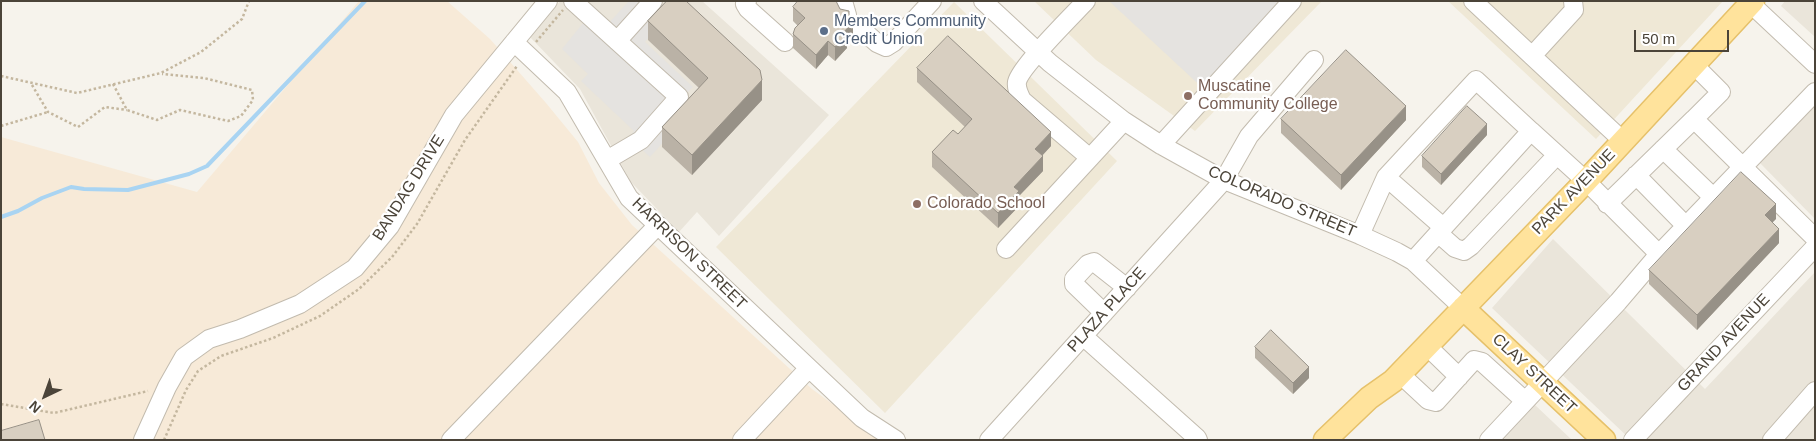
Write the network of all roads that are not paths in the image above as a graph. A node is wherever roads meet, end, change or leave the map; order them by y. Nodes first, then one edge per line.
1 (548, 1) edge
2 (573, 1) edge
3 (653, 1) edge
4 (747, 1) edge
5 (932, 1) edge
6 (983, 1) edge
7 (1086, 1) edge
8 (1292, 1) edge
9 (1473, 1) edge
10 (1573, 1) edge
11 (1752, 2) edge
12 (850, 14) edge
13 (617, 41) junction
14 (514, 42) junction
15 (785, 42) dead end
16 (1038, 52) junction
17 (1532, 56) junction
18 (1314, 60) dead end
19 (1815, 64) edge
20 (1694, 65) junction
21 (1815, 92) edge
22 (1694, 119) junction
23 (1124, 121) junction
24 (1531, 131) junction
25 (1622, 141) junction
26 (1161, 145) junction
27 (1663, 149) junction
28 (1557, 155) junction
29 (1090, 158) junction
30 (607, 160) junction
31 (1743, 167) junction
32 (1636, 175) junction
33 (1386, 176) junction
34 (1224, 180) junction
35 (1586, 181) junction
36 (1714, 198) junction
37 (1607, 204) junction
38 (658, 225) junction
39 (1686, 226) junction
40 (1441, 230) junction
41 (1360, 235) junction
42 (1815, 238) edge
43 (1815, 247) edge
44 (1006, 249) dead end
45 (1659, 254) junction
46 (1413, 261) junction
47 (1127, 288) junction
48 (1463, 308) junction
49 (1104, 313) junction
50 (1084, 336) junction
51 (1427, 346) junction
52 (1523, 364) junction
53 (810, 368) junction
54 (1459, 377) junction
55 (1396, 378) junction
56 (1543, 382) junction
57 (1506, 383) junction
58 (1815, 391) edge
59 (1525, 401) junction
60 (143, 440) edge
61 (451, 440) edge
62 (742, 440) edge
63 (896, 440) edge
64 (989, 440) edge
65 (1198, 440) edge
66 (1325, 440) edge
67 (1343, 440) edge
68 (1489, 440) edge
69 (1604, 440) edge
70 (1633, 440) edge
71 (1772, 440) edge

1 - 14 street, BANDAG DRIVE
2 - 13 street
3 - 13 street
4 - 15 street
5 - 12 street
6 - 16 street, COLORADO STREET
7 - 16 street
8 - 26 street
9 - 17 street
10 - 17 street
11 - 19 street
11 - 20 main road, PARK AVENUE
13 - 30 street
14 - 30 street, HARRISON STREET
14 - 60 street, BANDAG DRIVE
16 - 23 street, COLORADO STREET
16 - 29 street
17 - 25 street
18 - 34 street, PLAZA PLACE
20 - 22 street
20 - 25 main road, PARK AVENUE
21 - 31 street
22 - 27 street
22 - 31 street
23 - 26 street, COLORADO STREET
23 - 29 street
24 - 28 street
24 - 33 street
24 - 40 street
25 - 35 main road, PARK AVENUE
26 - 34 street, COLORADO STREET
27 - 32 street
27 - 36 street
28 - 35 street
28 - 40 street
29 - 44 street
30 - 38 street, HARRISON STREET
31 - 36 street
31 - 42 street
32 - 37 street
32 - 39 street
33 - 40 street
33 - 41 street
34 - 41 street, COLORADO STREET
34 - 47 street, PLAZA PLACE
35 - 37 street
35 - 48 main road, PARK AVENUE
36 - 39 street
37 - 45 street
38 - 53 street, HARRISON STREET
38 - 61 street
39 - 45 street
40 - 46 street
41 - 46 street, COLORADO STREET
43 - 70 street, GRAND AVENUE
45 - 56 street
46 - 48 street, COLORADO STREET
47 - 49 street, PLAZA PLACE
47 - 49 street
48 - 51 main road, PARK AVENUE
48 - 52 main road, CLAY STREET
49 - 50 street, PLAZA PLACE
50 - 64 street, PLAZA PLACE
50 - 65 street
51 - 54 street
51 - 55 main road, PARK AVENUE
52 - 56 main road, CLAY STREET
52 - 57 street
53 - 62 street
53 - 63 street, HARRISON STREET
54 - 55 street
54 - 57 street
55 - 66 main road, PARK AVENUE
55 - 67 main road, PARK AVENUE
56 - 59 street
56 - 69 main road, CLAY STREET
57 - 59 street
58 - 71 street
59 - 68 street

